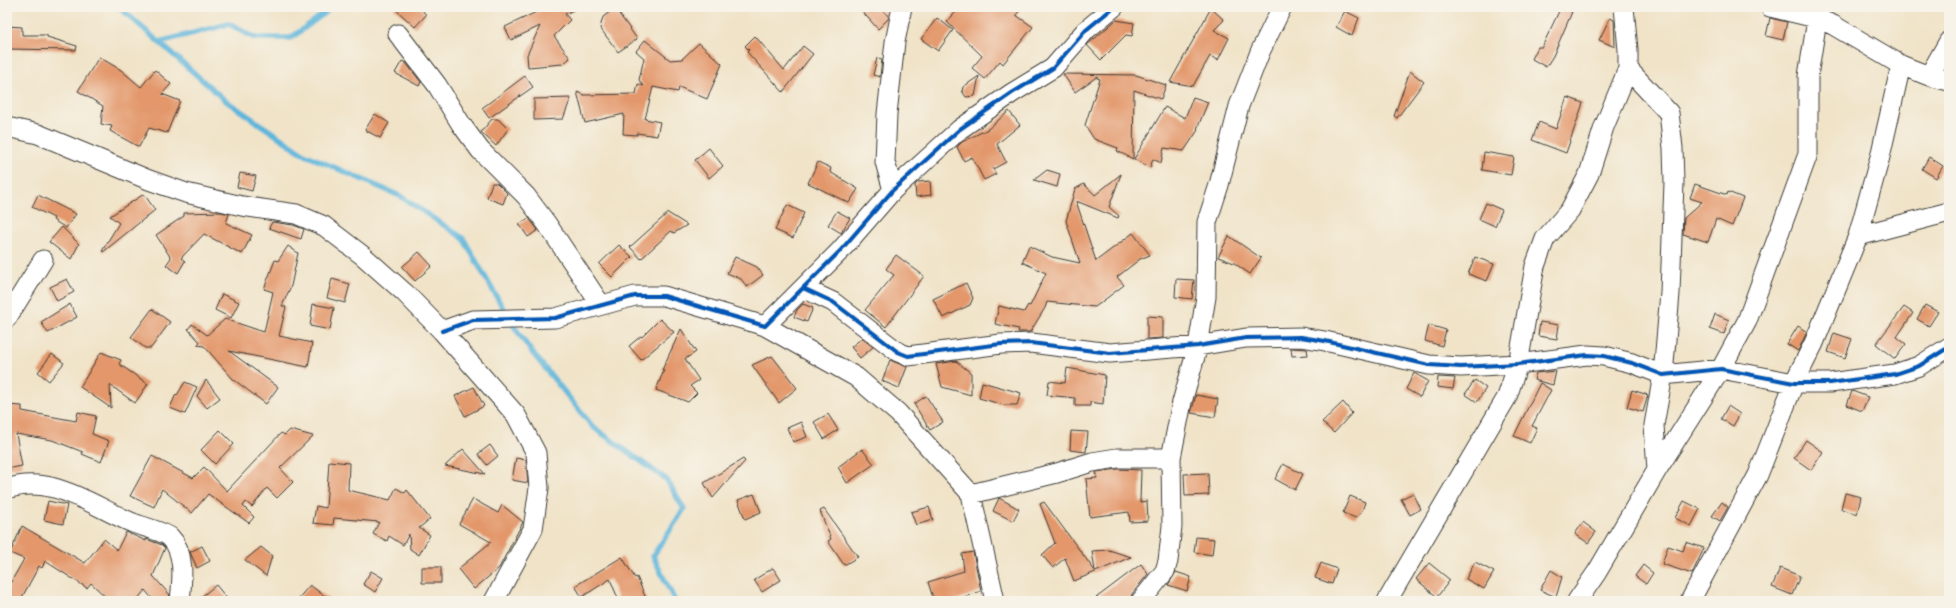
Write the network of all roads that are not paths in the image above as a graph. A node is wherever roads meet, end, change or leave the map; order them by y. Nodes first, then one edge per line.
1 (902, 7) edge
2 (1114, 7) edge
3 (1282, 7) edge
4 (1624, 7) edge
5 (1770, 7) edge
6 (1818, 13) edge
7 (398, 34) dead end
8 (1949, 41) edge
9 (1901, 65) junction
10 (1628, 69) junction
11 (1929, 76) junction
12 (1949, 80) edge
13 (7, 127) edge
14 (893, 190) junction
15 (1949, 212) edge
16 (1858, 236) junction
17 (43, 260) dead end
18 (803, 288) junction
19 (601, 305) junction
20 (7, 318) edge
21 (765, 326) junction
22 (442, 331) junction
23 (1198, 346) junction
24 (1949, 347) edge
25 (1518, 364) junction
26 (1721, 369) junction
27 (1663, 375) junction
28 (1794, 382) junction
29 (1171, 458) junction
30 (1657, 470) junction
31 (7, 489) edge
32 (971, 494) junction
33 (180, 601) edge
34 (494, 601) edge
35 (995, 601) edge
36 (1141, 601) edge
37 (1387, 601) edge
38 (1576, 601) edge
39 (1690, 601) edge

1 - 14 street
2 - 14 street
3 - 23 street
4 - 10 street
5 - 6 street
6 - 9 street
6 - 26 street
7 - 19 street
8 - 11 street
9 - 11 street
9 - 16 street
10 - 25 street
10 - 27 street
11 - 12 street
13 - 22 street
14 - 18 street
15 - 16 street
16 - 28 street
17 - 20 street
18 - 21 street
18 - 23 street
19 - 21 street
19 - 22 street
21 - 32 street
22 - 34 street
23 - 25 street
23 - 29 street
24 - 28 street
25 - 27 street
25 - 37 street
26 - 27 street
26 - 28 street
26 - 30 street
27 - 30 street
28 - 39 street
29 - 32 street
29 - 36 street
30 - 38 street
31 - 33 street
32 - 35 street

